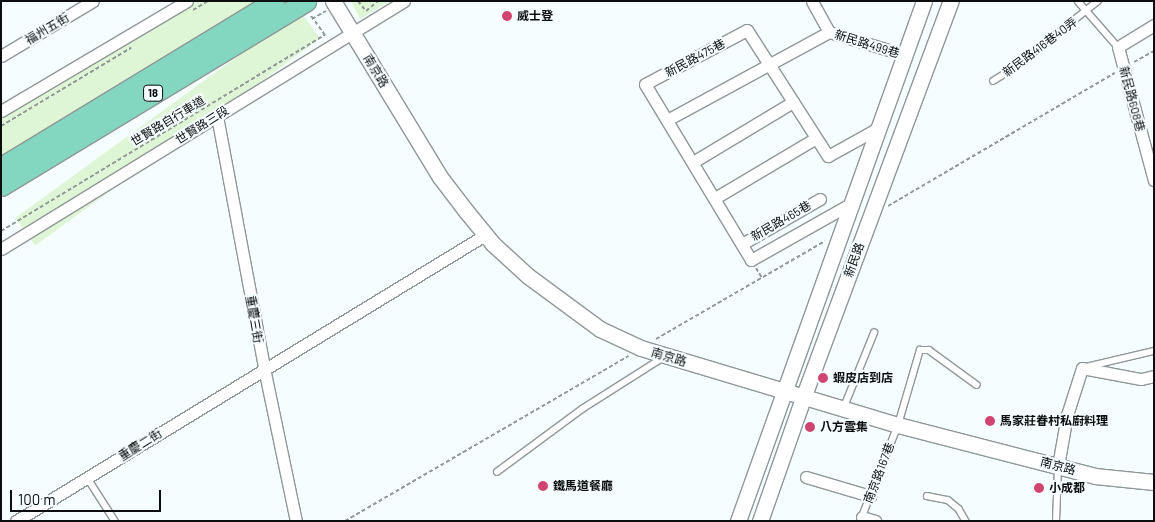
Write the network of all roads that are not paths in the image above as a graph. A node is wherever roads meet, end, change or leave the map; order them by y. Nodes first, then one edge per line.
1 (93, 1) edge
2 (274, 1) edge
3 (333, 1) edge
4 (404, 1) edge
5 (924, 1) edge
6 (951, 1) edge
7 (1078, 1) edge
8 (1098, 1) edge
9 (817, 3) edge
10 (189, 6) edge
11 (309, 10) edge
12 (1086, 12) junction
13 (1154, 25) edge
14 (352, 32) junction
15 (828, 32) junction
16 (1118, 47) junction
17 (1, 56) edge
18 (905, 56) junction
19 (768, 63) junction
20 (993, 81) dead end
21 (793, 102) junction
22 (1, 111) edge
23 (217, 116) junction
24 (667, 120) junction
25 (880, 127) junction
26 (816, 138) junction
27 (693, 162) junction
28 (1, 167) edge
29 (1154, 180) edge
30 (1, 186) edge
31 (715, 198) junction
32 (820, 199) dead end
33 (852, 203) junction
34 (485, 235) junction
35 (742, 244) junction
36 (1, 249) edge
37 (874, 332) dead end
38 (1154, 351) edge
39 (667, 356) junction
40 (264, 368) junction
41 (1082, 368) junction
42 (1154, 376) edge
43 (978, 385) dead end
44 (782, 392) junction
45 (803, 398) junction
46 (843, 409) junction
47 (898, 425) junction
48 (1058, 466) junction
49 (497, 472) dead end
50 (87, 477) junction
51 (806, 477) dead end
52 (1154, 482) edge
53 (870, 496) junction
54 (927, 496) dead end
55 (861, 519) edge
56 (16, 521) edge
57 (115, 521) edge
58 (296, 521) edge
59 (738, 521) edge
60 (760, 521) edge
61 (875, 521) edge
62 (966, 521) edge
63 (1056, 521) edge

1 - 17 street, 福州五街
2 - 28 main road, 18
3 - 14 street, 南京路
4 - 14 street, 世賢路三段
5 - 18 street, 新民路
6 - 45 street, 新民路
7 - 12 lane
8 - 12 lane, 新民路416巷40弄
9 - 15 street
10 - 22 street
11 - 30 main road, 18
12 - 16 lane
12 - 20 lane, 新民路416巷40弄
13 - 16 street
14 - 23 street, 世賢路三段
14 - 34 street, 南京路
15 - 18 street, 新民路499巷
15 - 19 street
16 - 29 street, 新民路608巷
18 - 25 street, 新民路
19 - 21 street, 新民路475巷
19 - 24 street
19 - 24 street, 新民路475巷
21 - 26 street, 新民路475巷
21 - 27 street
23 - 36 street, 世賢路三段
23 - 40 street, 重慶三街
24 - 27 street, 新民路475巷
25 - 26 street, 新民路475巷
25 - 33 street, 新民路
26 - 31 street
27 - 31 street, 新民路475巷
31 - 35 street, 新民路475巷
32 - 35 street, 新民路465巷
33 - 35 street, 新民路475巷
33 - 44 street, 新民路
34 - 39 street, 南京路
34 - 40 street, 重慶二街
37 - 46 lane
38 - 41 lane
39 - 44 street, 南京路
39 - 49 lane
40 - 50 street, 重慶二街
40 - 58 street, 重慶三街
41 - 42 street
41 - 48 street
43 - 47 lane, 南京路167巷
44 - 45 street, 南京路
44 - 59 street, 新民路
45 - 46 street, 南京路
45 - 60 street, 新民路
46 - 47 street, 南京路
47 - 48 street, 南京路
47 - 53 lane, 南京路167巷
48 - 52 street, 南京路
48 - 63 lane
50 - 56 street, 重慶二街
50 - 57 lane
51 - 53 street
53 - 55 lane, 南京路167巷
54 - 62 lane
55 - 61 street

